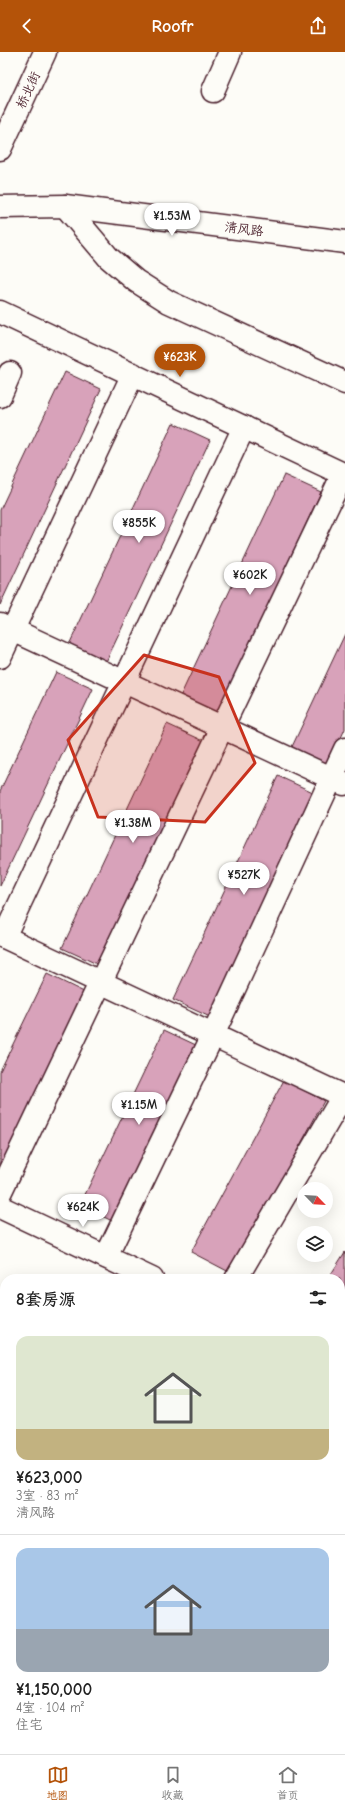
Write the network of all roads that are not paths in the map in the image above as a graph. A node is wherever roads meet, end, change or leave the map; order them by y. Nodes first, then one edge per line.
1 (45, 52) edge
2 (230, 52) edge
3 (213, 91) dead end
4 (0, 149) edge
5 (65, 206) junction
6 (0, 207) edge
7 (345, 242) edge
8 (0, 312) edge
9 (10, 373) dead end
10 (133, 374) junction
11 (345, 383) edge
12 (0, 396) edge
13 (244, 427) junction
14 (344, 474) edge
15 (6, 627) edge
16 (0, 657) edge
17 (124, 682) junction
18 (223, 727) junction
19 (345, 749) edge
20 (338, 781) edge
21 (2, 936) edge
22 (101, 982) junction
23 (213, 1035) junction
24 (344, 1097) edge
25 (0, 1193) edge
26 (0, 1207) edge
27 (106, 1257) junction
28 (141, 1274) edge
29 (239, 1274) edge

1 - 4 street, 桥北街
2 - 3 street
5 - 6 street, 清风路
5 - 7 street, 清风路
5 - 11 street
8 - 10 street
9 - 12 street
10 - 13 street
10 - 15 street
13 - 14 street
13 - 17 street
14 - 18 street
15 - 16 street
15 - 17 street
17 - 18 street
17 - 21 street
18 - 20 street
18 - 22 street
19 - 20 street
20 - 23 street
21 - 22 street
22 - 23 street
22 - 25 street
23 - 24 street
23 - 27 street
24 - 29 street
26 - 27 street
27 - 28 street

